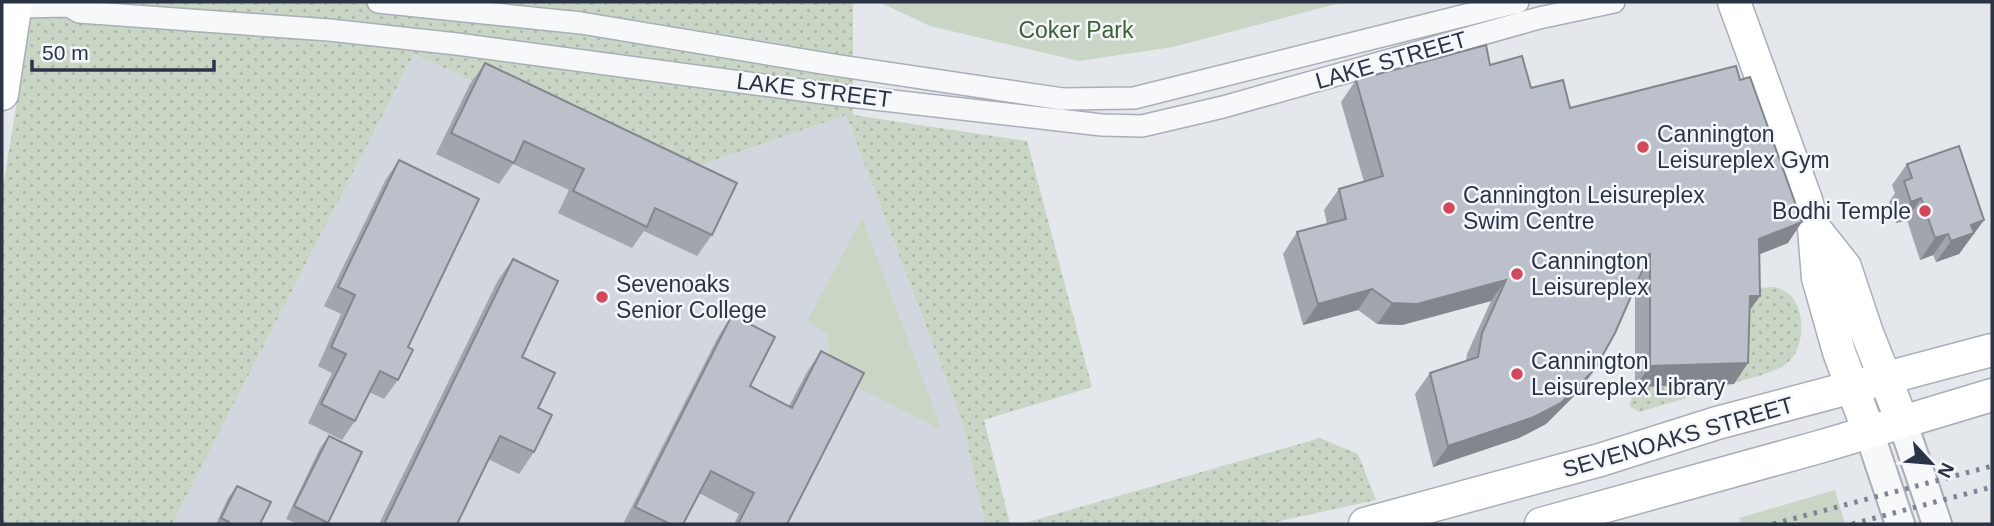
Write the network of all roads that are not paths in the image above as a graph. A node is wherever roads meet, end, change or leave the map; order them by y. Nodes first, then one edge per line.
1 (378, 2) edge
2 (1518, 2) edge
3 (1614, 2) edge
4 (1734, 2) edge
5 (11, 6) edge
6 (2, 94) edge
7 (1814, 228) junction
8 (1992, 350) edge
9 (1885, 378) junction
10 (1851, 387) junction
11 (1992, 395) edge
12 (1902, 421) junction
13 (1869, 432) junction
14 (1364, 524) edge
15 (1541, 524) edge
16 (1900, 524) edge
17 (1937, 524) edge

1 - 2 street, LAKE STREET
3 - 5 street, LAKE STREET
4 - 7 main road
5 - 6 main road
7 - 9 main road
7 - 10 main road
8 - 9 main road, SEVENOAKS STREET
9 - 10 main road, SEVENOAKS STREET
9 - 12 main road
10 - 13 main road
10 - 14 main road, SEVENOAKS STREET
11 - 12 main road, SEVENOAKS STREET
12 - 13 main road, SEVENOAKS STREET
12 - 17 street
13 - 15 main road, SEVENOAKS STREET
13 - 16 street

